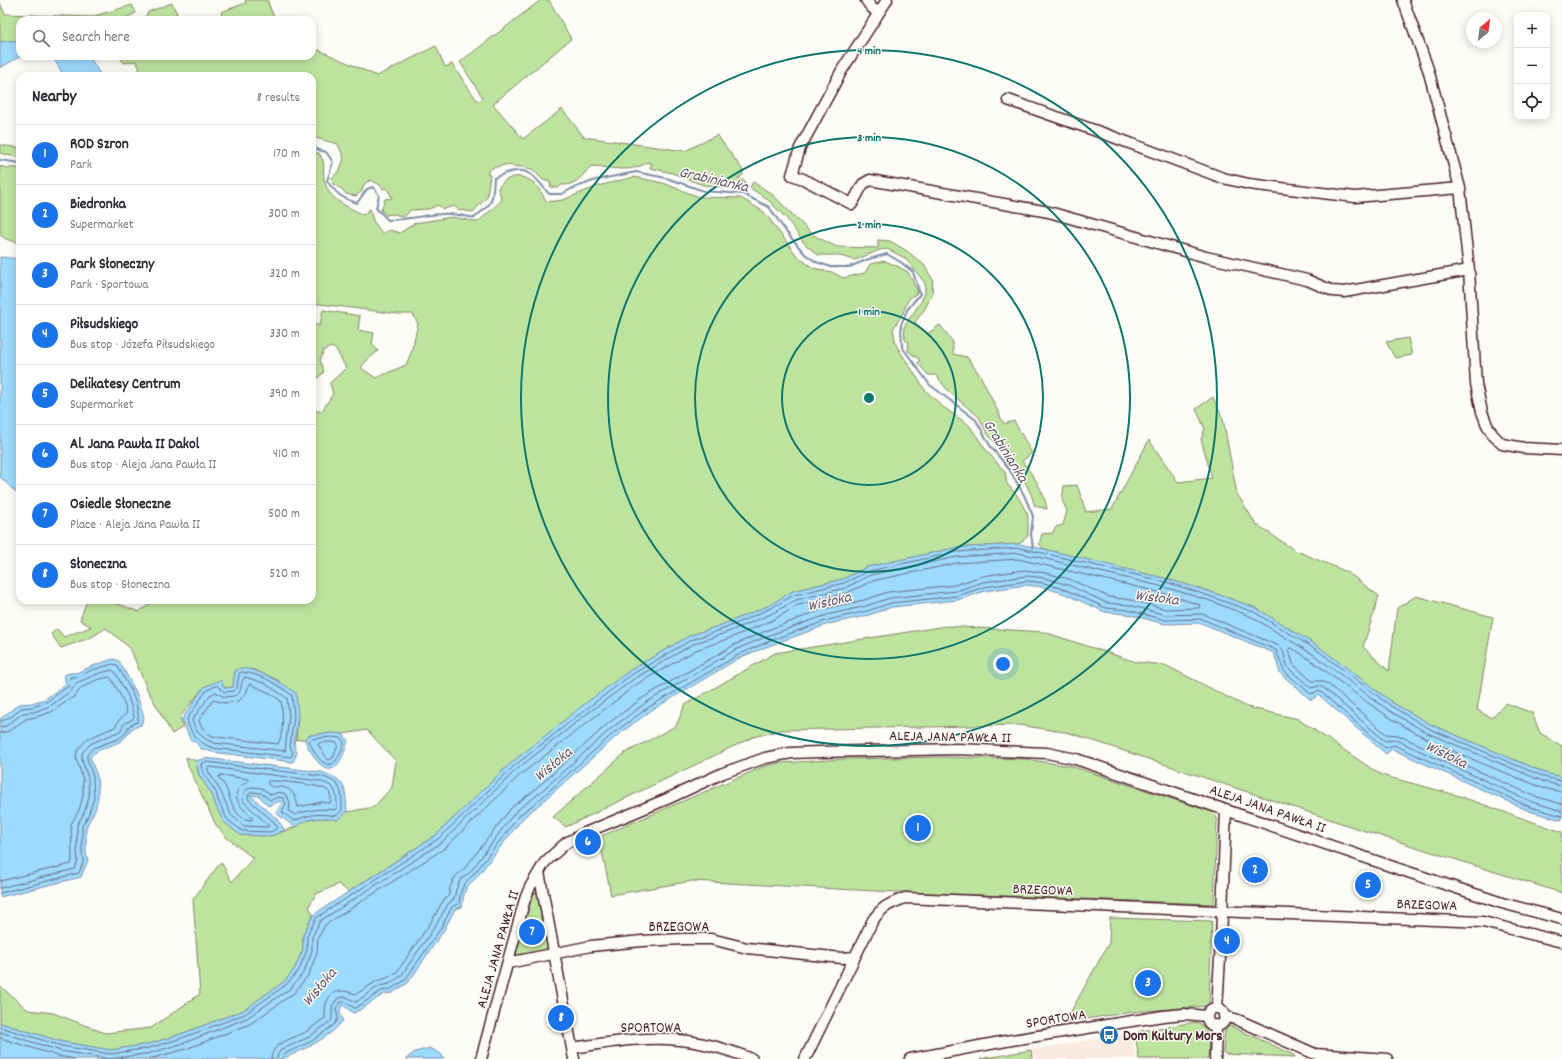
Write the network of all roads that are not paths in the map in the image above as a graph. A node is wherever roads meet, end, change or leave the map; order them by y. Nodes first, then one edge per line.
1 (866, 0) edge
2 (887, 0) edge
3 (1404, 0) edge
4 (878, 13) junction
5 (1008, 100) dead end
6 (1460, 188) junction
7 (1469, 270) junction
8 (1562, 450) edge
9 (1226, 809) junction
10 (539, 872) junction
11 (1222, 912) junction
12 (1562, 919) edge
13 (1562, 942) edge
14 (554, 954) junction
15 (854, 957) junction
16 (508, 963) junction
17 (1217, 1008) junction
18 (1207, 1016) junction
19 (1224, 1016) junction
20 (1216, 1025) junction
21 (572, 1048) junction
22 (1315, 1057) edge
23 (481, 1059) edge
24 (574, 1059) edge
25 (752, 1059) edge
26 (805, 1059) edge
27 (910, 1059) edge
28 (1215, 1059) edge
29 (1387, 1059) edge

1 - 4 street
2 - 4 street
3 - 6 street
4 - 7 street
5 - 6 street
6 - 7 street
7 - 8 street
9 - 10 street, ALEJA JANA PAWŁA II
9 - 11 street
9 - 12 street, ALEJA JANA PAWŁA II
10 - 14 street
10 - 16 street, ALEJA JANA PAWŁA II
11 - 13 street, BRZEGOWA
11 - 15 street, BRZEGOWA
11 - 17 street
14 - 15 street, BRZEGOWA
14 - 16 street, BRZEGOWA
14 - 21 street
15 - 26 street
16 - 23 street, ALEJA JANA PAWŁA II
17 - 18 street
17 - 19 street
18 - 20 street
18 - 27 street, SPORTOWA
19 - 20 street
19 - 22 street
20 - 28 street
21 - 24 street
21 - 25 street, SPORTOWA
22 - 29 street

